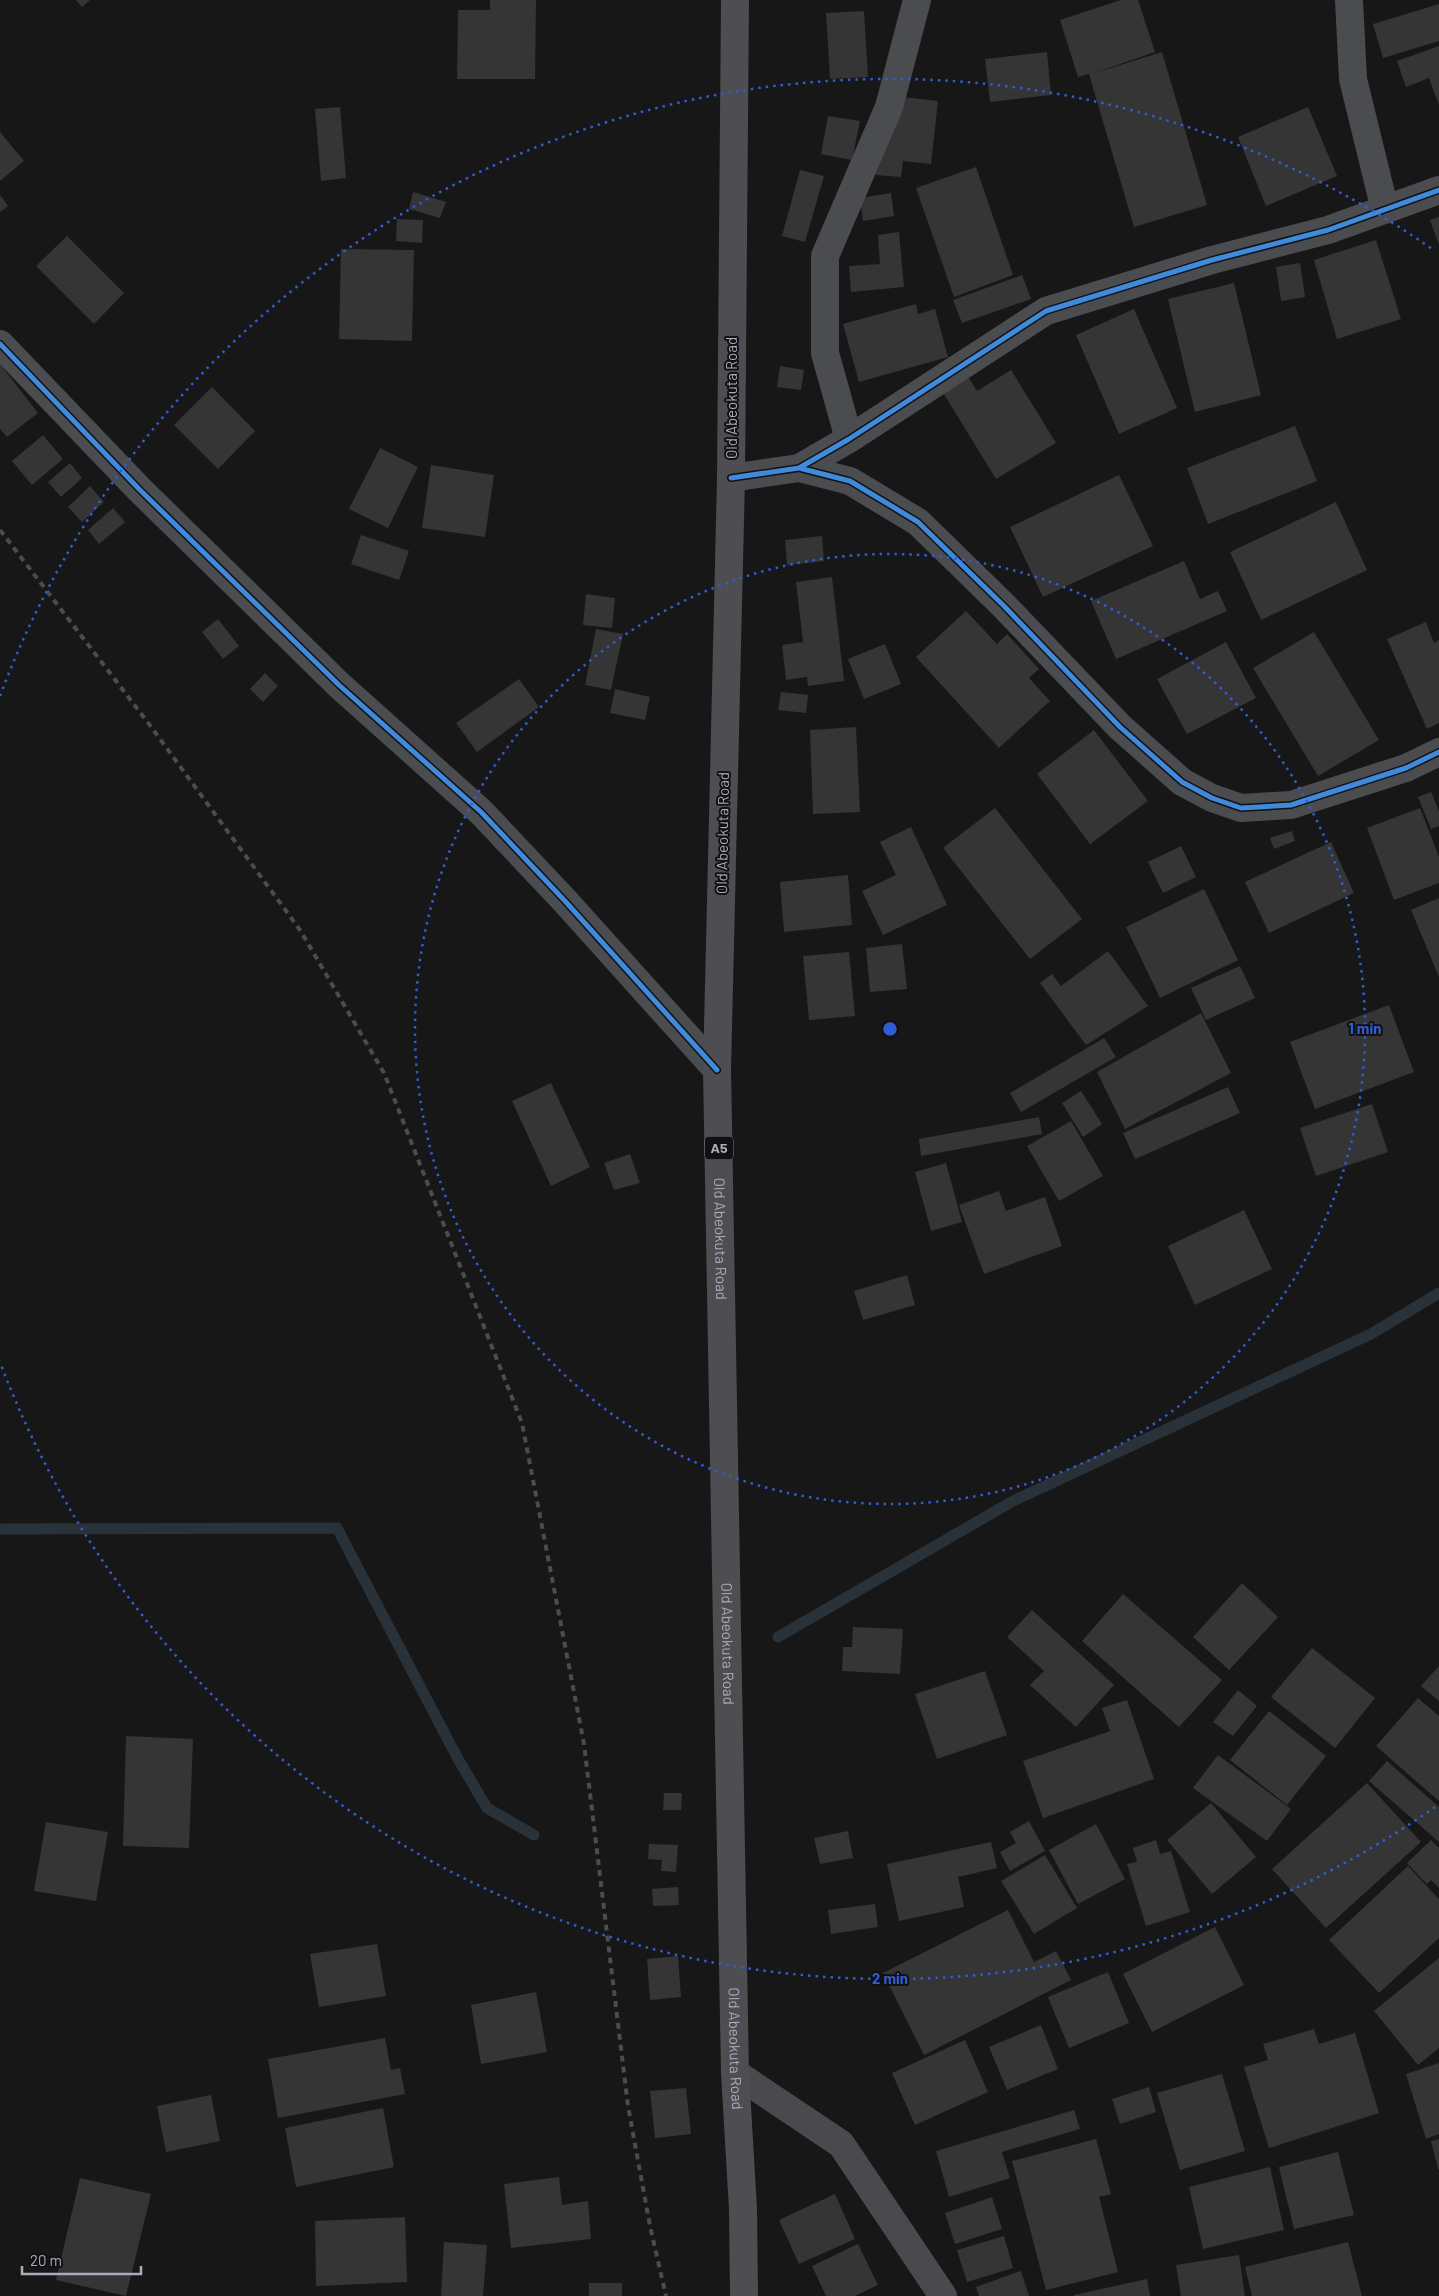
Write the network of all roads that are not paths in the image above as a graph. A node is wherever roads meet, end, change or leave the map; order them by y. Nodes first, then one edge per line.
1 (735, 0) edge
2 (917, 0) edge
3 (1349, 0) edge
4 (1439, 190) edge
5 (1385, 210) junction
6 (0, 344) edge
7 (849, 439) junction
8 (799, 468) junction
9 (731, 478) junction
10 (1439, 752) edge
11 (717, 1070) junction
12 (735, 2073) junction
13 (744, 2296) edge
14 (943, 2296) edge

1 - 9 highway, Old Abeokuta Road / A5
2 - 7 street
3 - 5 street
4 - 5 street
5 - 7 street
6 - 11 street
7 - 8 street
8 - 9 street
8 - 10 street
9 - 11 highway, Old Abeokuta Road / A5
11 - 12 highway, Old Abeokuta Road / A5
12 - 13 highway, Old Abeokuta Road / A5
12 - 14 main road

